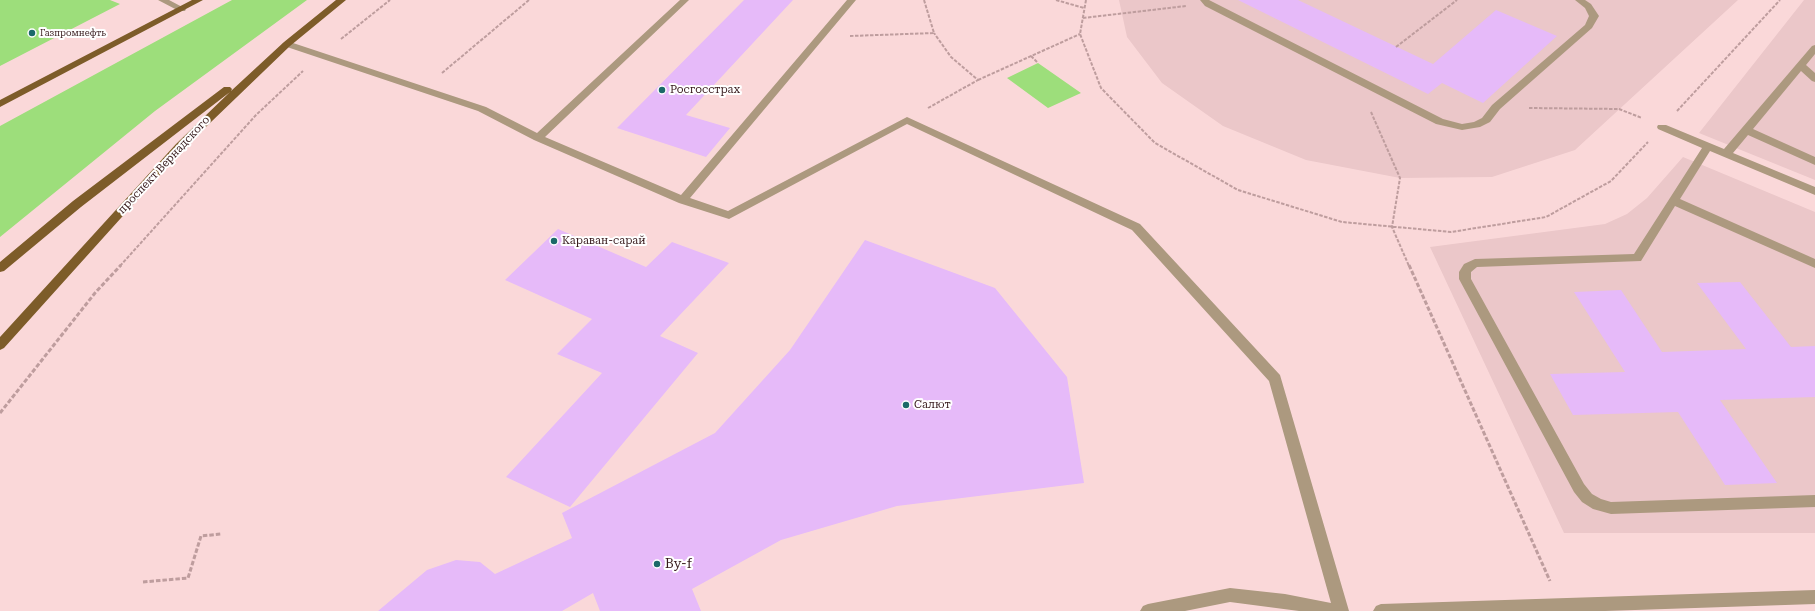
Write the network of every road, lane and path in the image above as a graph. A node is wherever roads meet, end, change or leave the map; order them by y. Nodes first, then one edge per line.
1 (162, 0) edge
2 (199, 0) edge
3 (342, 0) edge
4 (390, 0) edge
5 (529, 0) edge
6 (685, 0) edge
7 (852, 0) edge
8 (924, 0) edge
9 (1056, 0) edge
10 (1086, 0) edge
11 (1457, 0) edge
12 (1579, 0) edge
13 (1780, 0) edge
14 (1206, 2) edge
15 (1084, 8) junction
16 (182, 9) junction
17 (1083, 18) junction
18 (934, 33) junction
19 (1080, 34) junction
20 (850, 36) dead end
21 (287, 44) junction
22 (1396, 47) dead end
23 (1815, 48) edge
24 (321, 55) junction
25 (1031, 56) junction
26 (1038, 63) dead end
27 (1801, 64) junction
28 (1357, 79) junction
29 (1815, 79) edge
30 (978, 80) junction
31 (423, 89) junction
32 (0, 104) edge
33 (1496, 107) junction
34 (907, 120) junction
35 (1662, 127) junction
36 (1746, 130) junction
37 (538, 138) junction
38 (1708, 146) junction
39 (1726, 154) junction
40 (1815, 161) edge
41 (1815, 191) edge
42 (683, 200) junction
43 (1674, 200) junction
44 (1392, 227) junction
45 (1815, 264) edge
46 (0, 268) edge
47 (0, 345) edge
48 (0, 413) edge
49 (1815, 501) edge
50 (221, 534) dead end
51 (143, 582) dead end
52 (1815, 597) edge
53 (1560, 605) junction
54 (1148, 611) edge
55 (1335, 611) edge
56 (1341, 611) edge
57 (1381, 611) edge

1 - 16 lane
2 - 16 main road
3 - 21 main road, проспект Вернадского
4 - 24 path
5 - 31 path
6 - 37 lane
7 - 42 lane
8 - 18 path
9 - 15 path
10 - 15 path
11 - 22 path
12 - 33 lane
13 - 35 path
14 - 17 path
14 - 28 lane
15 - 17 path
16 - 32 main road
17 - 19 path
18 - 20 path
18 - 30 path
19 - 25 path
19 - 44 path
21 - 24 lane
21 - 46 main road
21 - 47 main road, проспект Вернадского
23 - 27 lane
24 - 31 lane
24 - 48 path
25 - 26 path
25 - 30 path
27 - 29 lane
27 - 36 lane
28 - 33 lane
28 - 44 path
30 - 34 path
31 - 37 lane
33 - 35 path
34 - 42 lane
34 - 56 lane
35 - 38 lane
35 - 44 path
36 - 39 lane
36 - 40 lane
37 - 42 lane
38 - 39 lane
38 - 43 lane
39 - 41 lane
43 - 45 lane
43 - 49 lane
44 - 53 path
50 - 51 path
52 - 53 lane
53 - 57 lane
54 - 55 lane

